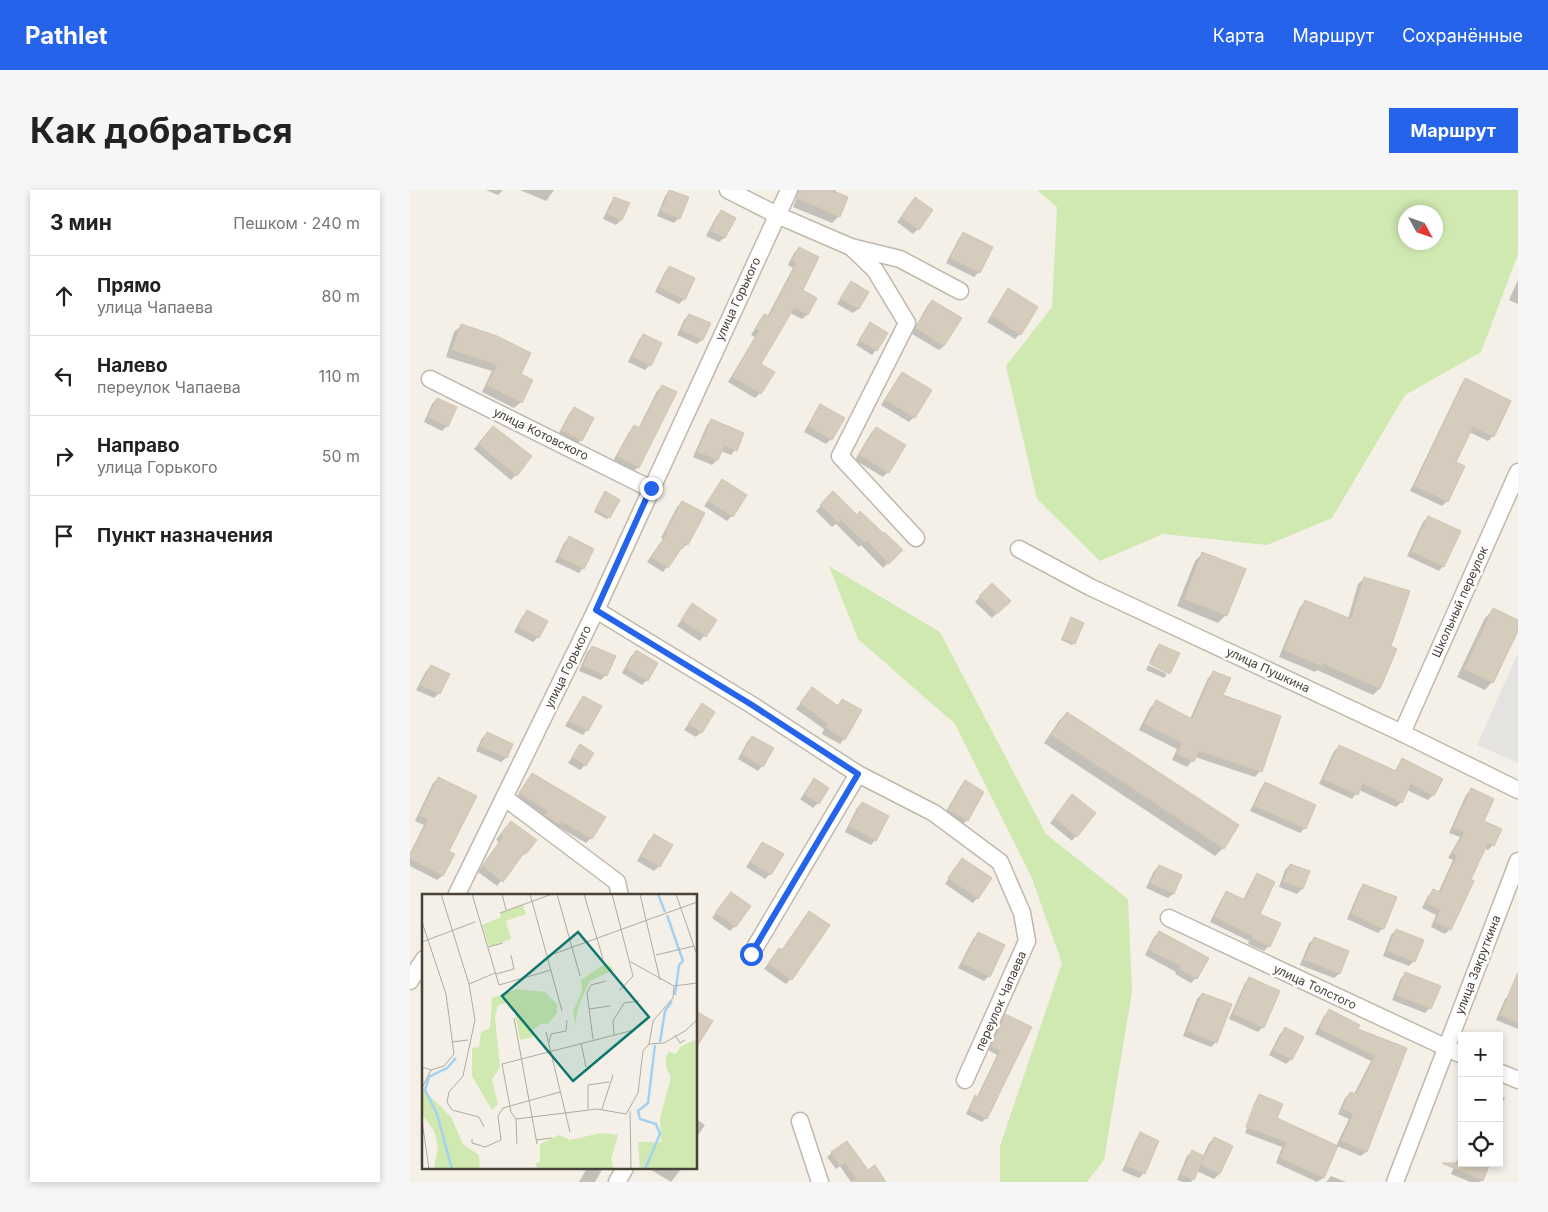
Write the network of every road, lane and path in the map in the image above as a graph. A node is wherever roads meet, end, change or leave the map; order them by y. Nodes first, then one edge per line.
1 (728, 190) edge
2 (789, 190) edge
3 (777, 216) junction
4 (851, 247) junction
5 (960, 291) dead end
6 (430, 379) dead end
7 (1518, 472) edge
8 (651, 488) junction
9 (916, 538) dead end
10 (1019, 549) dead end
11 (596, 610) junction
12 (1402, 732) junction
13 (858, 774) junction
14 (1518, 790) edge
15 (505, 798) junction
16 (1518, 861) edge
17 (618, 889) edge
18 (457, 894) edge
19 (1169, 918) dead end
20 (751, 954) dead end
21 (422, 962) edge
22 (410, 981) edge
23 (1446, 1049) junction
24 (1458, 1054) edge
25 (1503, 1074) edge
26 (965, 1080) dead end
27 (1518, 1080) edge
28 (800, 1121) dead end
29 (624, 1170) edge
30 (617, 1182) edge
31 (820, 1182) edge
32 (1395, 1182) edge

1 - 3 street
2 - 3 street, улица Горького
3 - 4 street
3 - 8 street, улица Горького
4 - 5 street
4 - 9 street
6 - 8 street, улица Котовского
7 - 12 street, Школьный переулок
8 - 11 street, улица Горького
10 - 12 street, улица Пушкина
11 - 13 street, переулок Чапаева
11 - 15 street, улица Горького
12 - 14 street, улица Пушкина
13 - 20 street
13 - 26 street, переулок Чапаева
15 - 17 street
15 - 18 street, улица Горького
16 - 23 street, улица Закруткина
19 - 23 street, улица Толстого
21 - 22 street
23 - 24 street, улица Толстого
23 - 32 street, улица Закруткина
25 - 27 street
28 - 31 street
29 - 30 street

